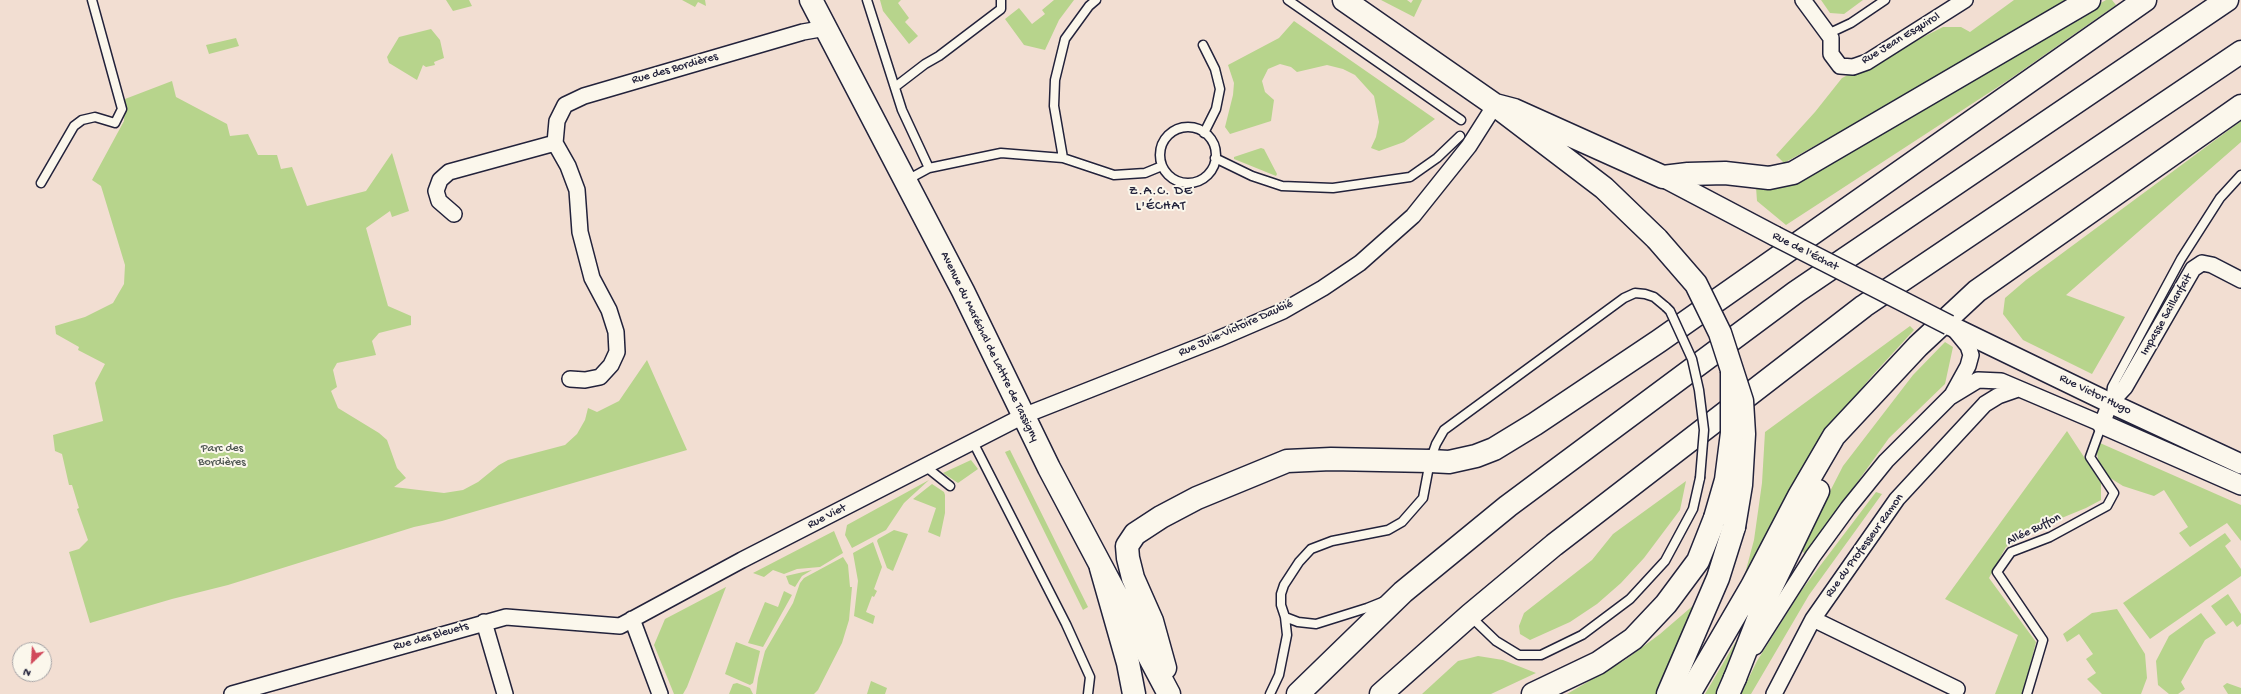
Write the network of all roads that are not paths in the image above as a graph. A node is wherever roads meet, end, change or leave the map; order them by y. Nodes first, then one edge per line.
1 (92, 0) edge
2 (811, 0) edge
3 (867, 0) edge
4 (1001, 0) edge
5 (1096, 0) edge
6 (1288, 0) edge
7 (1804, 0) edge
8 (1885, 0) edge
9 (1965, 0) edge
10 (2089, 0) edge
11 (2145, 0) edge
12 (2227, 0) edge
13 (1347, 2) edge
14 (826, 28) junction
15 (1830, 38) junction
16 (1203, 45) dead end
17 (2241, 52) edge
18 (895, 87) junction
19 (1495, 105) junction
20 (2241, 106) edge
21 (1462, 120) dead end
22 (1204, 133) junction
23 (1460, 136) dead end
24 (555, 143) junction
25 (1064, 158) junction
26 (1216, 158) junction
27 (1162, 166) junction
28 (929, 168) junction
29 (2241, 176) edge
30 (1662, 177) junction
31 (905, 182) junction
32 (41, 183) dead end
33 (454, 214) dead end
34 (2241, 280) edge
35 (1949, 325) junction
36 (570, 379) dead end
37 (2018, 389) junction
38 (1950, 397) junction
39 (2110, 404) junction
40 (1864, 405) junction
41 (1023, 416) junction
42 (2102, 424) junction
43 (973, 442) junction
44 (1430, 461) junction
45 (2241, 464) edge
46 (925, 466) junction
47 (2241, 485) edge
48 (950, 486) dead end
49 (1724, 523) junction
50 (1101, 568) junction
51 (1403, 592) junction
52 (1470, 615) junction
53 (1285, 616) junction
54 (632, 619) junction
55 (1813, 619) junction
56 (484, 622) junction
57 (1732, 686) edge
58 (1957, 689) dead end
59 (232, 694) edge
60 (505, 694) edge
61 (660, 694) edge
62 (1088, 694) edge
63 (1134, 694) edge
64 (1170, 694) edge
65 (1270, 694) edge
66 (1298, 694) edge
67 (1381, 694) edge
68 (1533, 694) edge
69 (1668, 694) edge
70 (1689, 694) edge
71 (1774, 694) edge
72 (2027, 694) edge

1 - 32 lane
2 - 14 main road, Avenue du Maréchal de Lattre de Tassigny
3 - 18 lane
4 - 18 lane
5 - 25 lane
6 - 21 lane
7 - 15 street, Rue Jean Esquirol
8 - 15 lane
9 - 15 street, Rue Jean Esquirol
10 - 30 main road
11 - 44 main road
12 - 51 main road
13 - 19 main road
14 - 24 street, Rue des Bordières
14 - 31 main road, Avenue du Maréchal de Lattre de Tassigny
16 - 22 lane
17 - 52 main road
18 - 28 lane
19 - 30 main road
19 - 41 street, Rue Julie-Victoire Daubié
19 - 49 main road, bridge
20 - 40 main road
22 - 26 lane
22 - 27 lane
23 - 26 lane
24 - 33 street
24 - 36 street
25 - 27 lane
25 - 28 lane
26 - 27 lane
28 - 31 lane
29 - 39 lane
30 - 35 street, Rue de l'Échat, bridge
31 - 41 main road, Avenue du Maréchal de Lattre de Tassigny
34 - 39 street, Impasse Saillanfait
35 - 38 street
35 - 39 street, Rue Victor Hugo
37 - 38 street
37 - 42 street
37 - 55 street, Rue du Professeur Ramon
38 - 57 street
39 - 42 street, Impasse Saillanfait
39 - 45 street, Rue Victor Hugo
40 - 57 main road
40 - 70 main road
41 - 43 street, Rue Viet
41 - 50 main road, Avenue du Maréchal de Lattre de Tassigny
42 - 47 street, Rue Victor Hugo
42 - 72 lane, Allée Buffon
43 - 46 street, Rue Viet
43 - 62 lane
44 - 52 lane, bridge
44 - 53 lane
44 - 64 main road
46 - 48 lane
46 - 54 street, Rue Viet
49 - 68 main road
49 - 69 main road
50 - 63 main road
50 - 64 main road, Avenue du Maréchal de Lattre de Tassigny
51 - 53 lane
51 - 66 main road
52 - 67 main road
53 - 65 lane
54 - 56 street, Rue des Bleuets
54 - 61 street
55 - 58 street
55 - 71 street, Rue du Professeur Ramon
56 - 59 street, Rue des Bleuets
56 - 60 street

